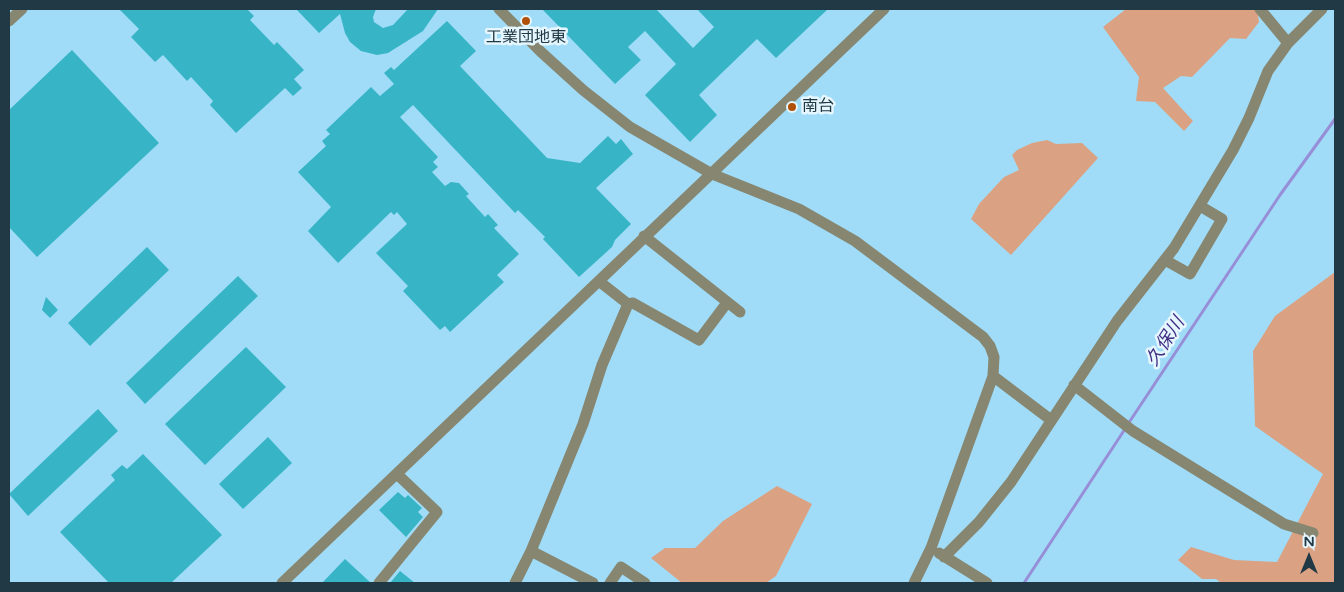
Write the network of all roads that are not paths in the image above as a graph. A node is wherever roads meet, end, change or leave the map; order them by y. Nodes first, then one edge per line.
1 (22, 9) edge
2 (499, 9) edge
3 (884, 9) edge
4 (1260, 9) edge
5 (1322, 9) edge
6 (9, 21) edge
7 (1288, 43) junction
8 (712, 174) junction
9 (1200, 206) junction
10 (644, 236) junction
11 (1165, 260) junction
12 (600, 282) junction
13 (628, 304) junction
14 (726, 304) junction
15 (740, 312) dead end
16 (993, 376) junction
17 (1074, 385) junction
18 (1051, 420) junction
19 (397, 474) junction
20 (1314, 534) dead end
21 (932, 548) junction
22 (531, 551) junction
23 (944, 557) junction
24 (282, 583) edge
25 (379, 583) edge
26 (515, 583) edge
27 (593, 583) edge
28 (610, 583) edge
29 (645, 583) edge
30 (914, 583) edge
31 (987, 583) edge

1 - 6 street
2 - 8 street
3 - 8 street
4 - 7 street
5 - 7 street
7 - 9 street
8 - 10 street
8 - 16 street
9 - 11 street
9 - 11 street
10 - 12 street
10 - 14 street
11 - 17 street
12 - 13 street
12 - 19 street
13 - 14 street
13 - 22 street
14 - 15 street
16 - 18 street
16 - 21 street
17 - 18 street
17 - 20 street
18 - 23 street
19 - 24 street
19 - 25 street
21 - 23 street
21 - 30 street
22 - 26 street
22 - 27 street
23 - 31 street
28 - 29 street

